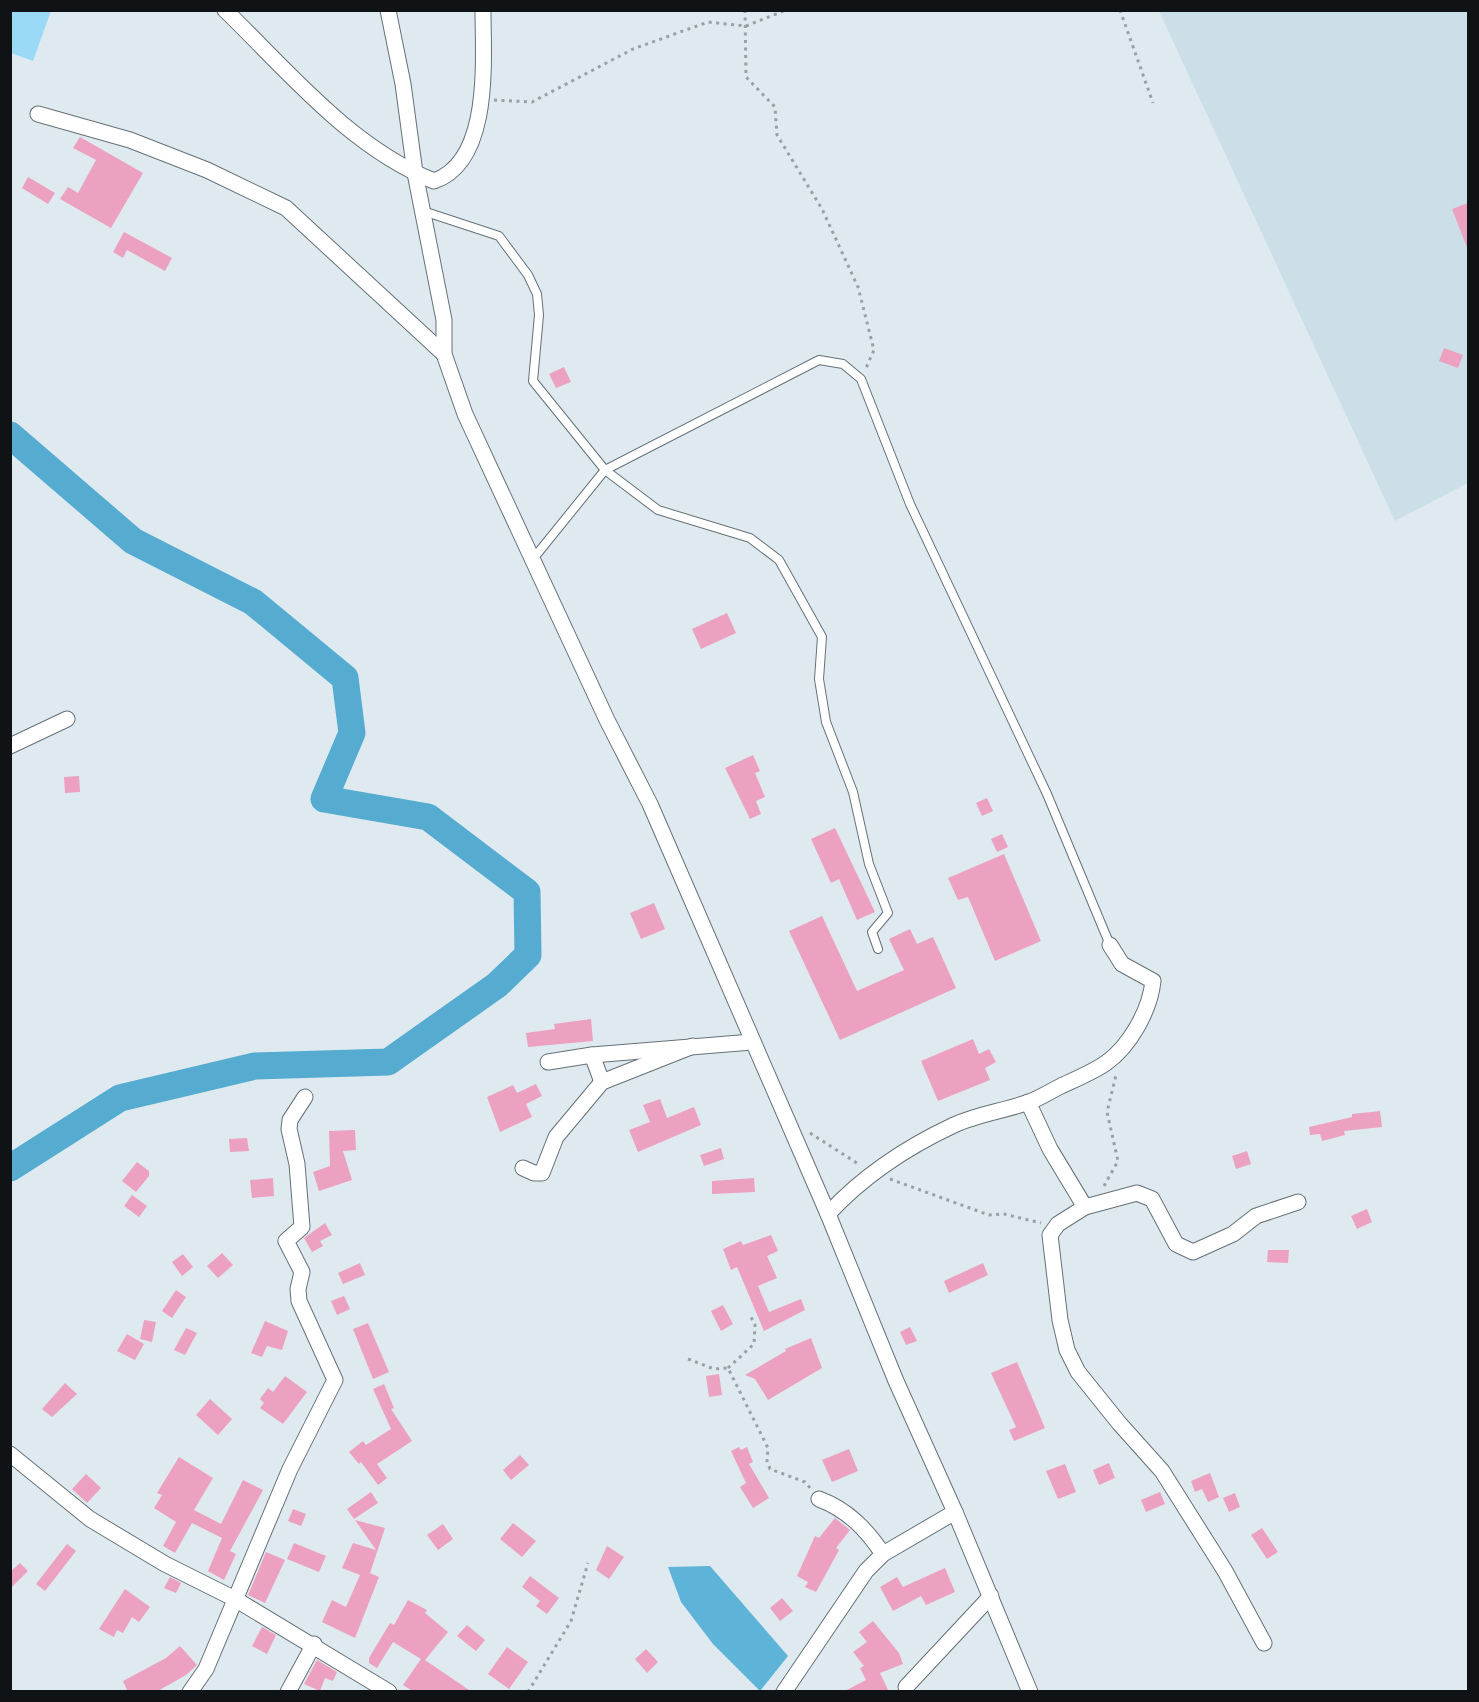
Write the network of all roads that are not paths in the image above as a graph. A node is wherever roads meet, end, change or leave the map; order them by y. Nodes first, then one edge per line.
1 (225, 10) edge
2 (388, 10) edge
3 (483, 10) edge
4 (38, 114) dead end
5 (415, 173) junction
6 (423, 211) junction
7 (444, 354) junction
8 (605, 470) junction
9 (533, 559) junction
10 (67, 719) dead end
11 (10, 746) edge
12 (1110, 945) joint
13 (878, 949) dead end
14 (752, 1042) junction
15 (693, 1046) junction
16 (592, 1054) junction
17 (548, 1062) dead end
18 (602, 1082) junction
19 (305, 1097) dead end
20 (1028, 1102) junction
21 (523, 1168) dead end
22 (1298, 1202) dead end
23 (1085, 1207) junction
24 (828, 1214) junction
25 (10, 1454) edge
26 (819, 1499) dead end
27 (955, 1512) junction
28 (883, 1554) junction
29 (991, 1596) junction
30 (236, 1599) junction
31 (1264, 1642) dead end
32 (314, 1644) junction
33 (906, 1688) dead end
34 (190, 1692) edge
35 (288, 1692) edge
36 (389, 1692) edge
37 (784, 1692) edge
38 (1030, 1692) edge

1 - 5 street
2 - 5 street
3 - 5 street
4 - 7 street
5 - 6 street
6 - 7 street
6 - 8 lane
7 - 9 street
8 - 9 lane
8 - 12 lane
8 - 13 lane
9 - 14 street
10 - 11 street
12 - 20 street
14 - 15 street
14 - 24 street
15 - 16 street
15 - 18 street
16 - 17 street
16 - 18 street
18 - 21 street
19 - 30 street
20 - 23 street
20 - 24 street
22 - 23 street
23 - 31 street
24 - 27 street
25 - 30 street
26 - 28 street
27 - 28 street
27 - 29 street
28 - 37 street
29 - 33 street
29 - 38 street
30 - 32 street
30 - 34 street
32 - 35 street
32 - 36 street

